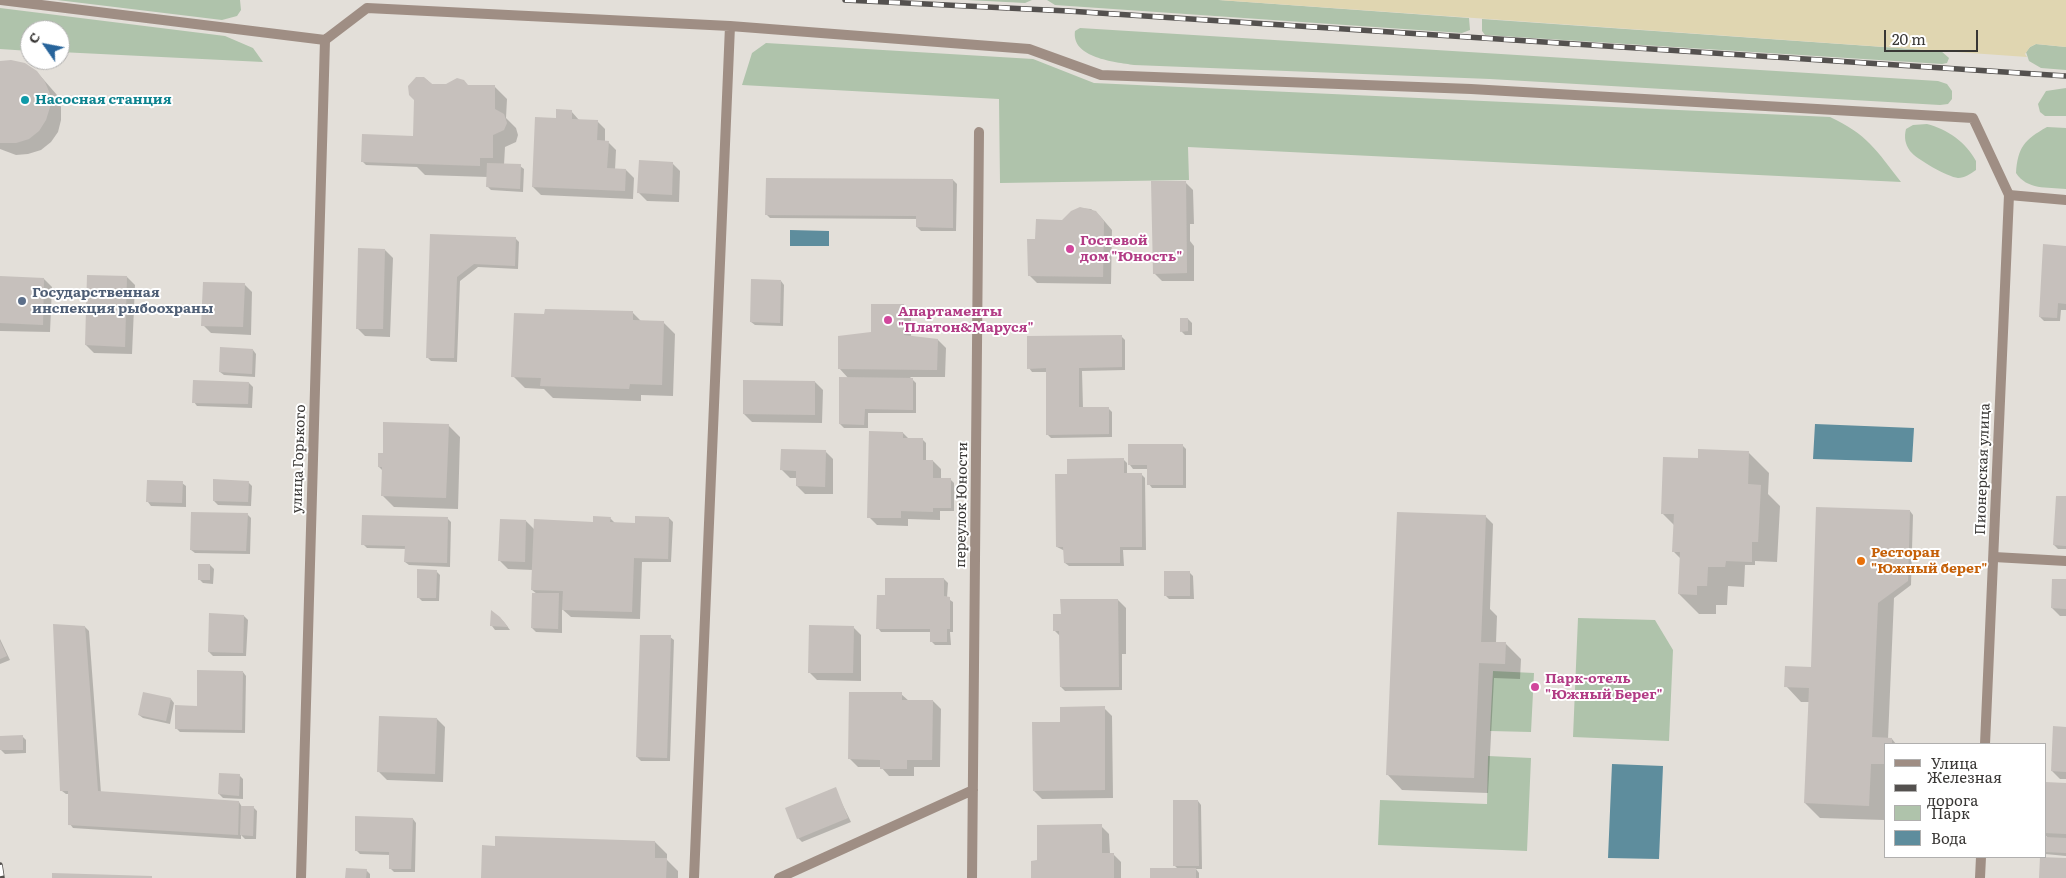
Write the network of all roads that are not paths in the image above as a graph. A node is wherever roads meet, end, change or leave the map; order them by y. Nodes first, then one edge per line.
1 (1, 0) edge
2 (730, 26) junction
3 (325, 40) junction
4 (979, 132) dead end
5 (2009, 195) junction
6 (2066, 200) edge
7 (1994, 557) junction
8 (2066, 561) edge
9 (1985, 743) edge
10 (973, 790) junction
11 (1980, 858) edge
12 (301, 878) edge
13 (694, 878) edge
14 (779, 878) edge
15 (972, 878) edge
16 (1980, 878) edge

1 - 3 street
2 - 3 street
2 - 5 street
2 - 13 street
3 - 12 street, улица Горького
4 - 10 street, переулок Юности
5 - 6 street
5 - 7 street, Пионерская улица
7 - 8 street
7 - 9 street, Пионерская улица
10 - 14 street
10 - 15 street, переулок Юности
11 - 16 street

